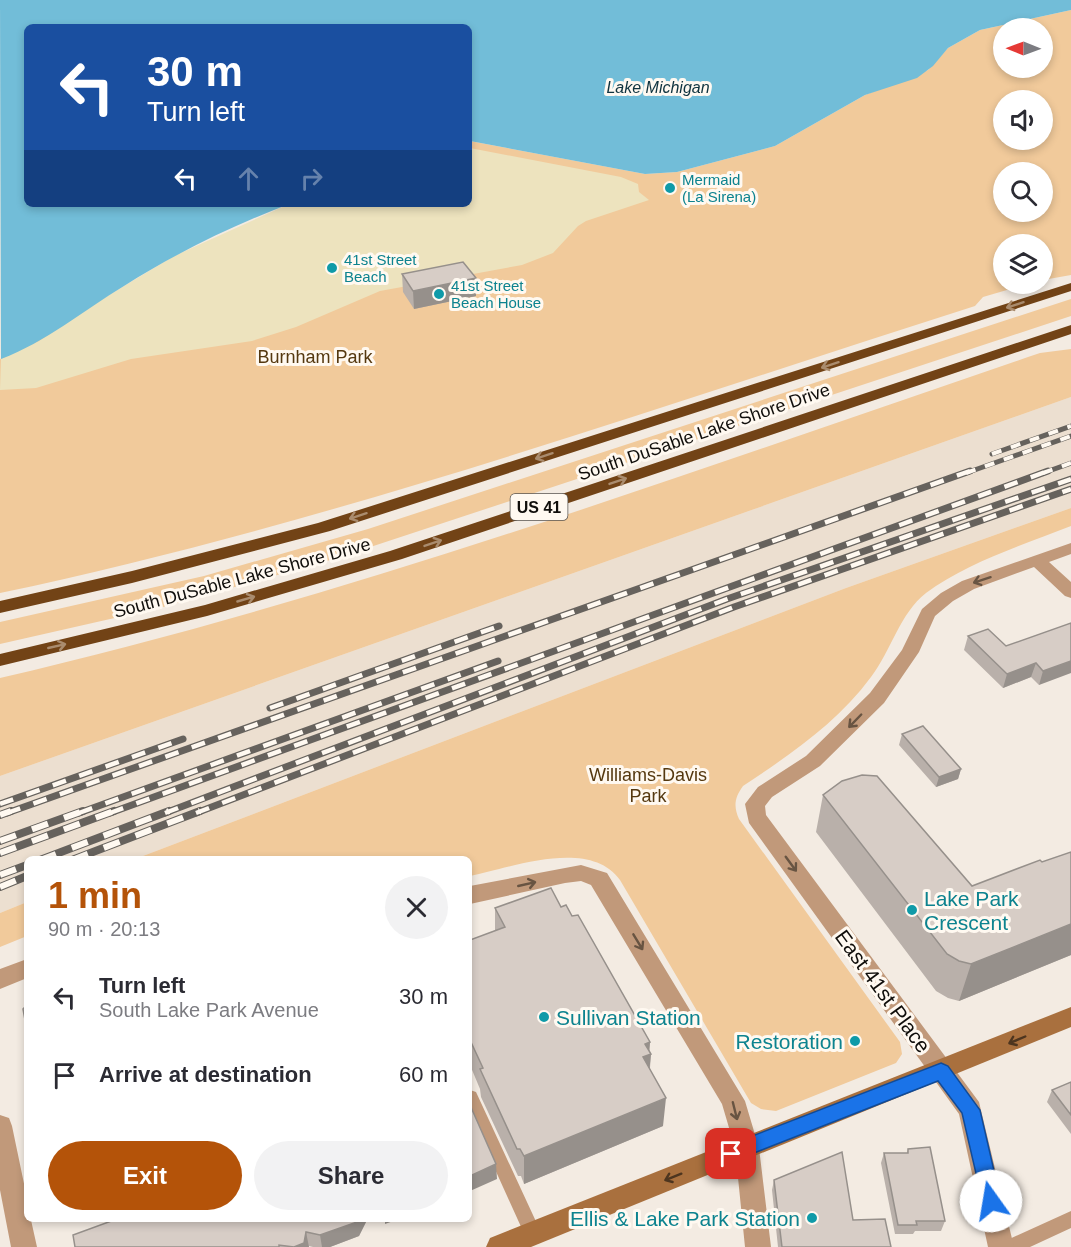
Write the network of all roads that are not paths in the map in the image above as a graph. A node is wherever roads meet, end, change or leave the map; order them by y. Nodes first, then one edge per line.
1 (1071, 287) edge
2 (1071, 329) edge
3 (1071, 548) edge
4 (1038, 562) junction
5 (1071, 592) edge
6 (0, 607) edge
7 (0, 660) edge
8 (472, 895) edge
9 (24, 969) edge
10 (0, 979) edge
11 (1071, 1017) edge
12 (941, 1071) junction
13 (472, 1101) edge
14 (0, 1126) edge
15 (747, 1148) junction
16 (13, 1193) edge
17 (1071, 1220) edge
18 (533, 1233) junction
19 (24, 1247) edge
20 (499, 1247) edge
21 (758, 1247) edge
22 (1002, 1247) edge
23 (1011, 1247) edge

1 -> 6 highway, South DuSable Lake Shore Drive / US 41
7 -> 2 highway, South DuSable Lake Shore Drive / US 41
3 - 4 street
4 - 5 street
4 -> 12 street, East 41st Place
8 -> 15 street
9 - 10 street
11 -> 12 street
12 - 15 street
12 - 22 street, East 41st Place
13 - 18 lane
14 - 16 street
15 -> 18 street
15 - 21 street
16 - 19 street
17 - 23 lane
18 - 20 street

